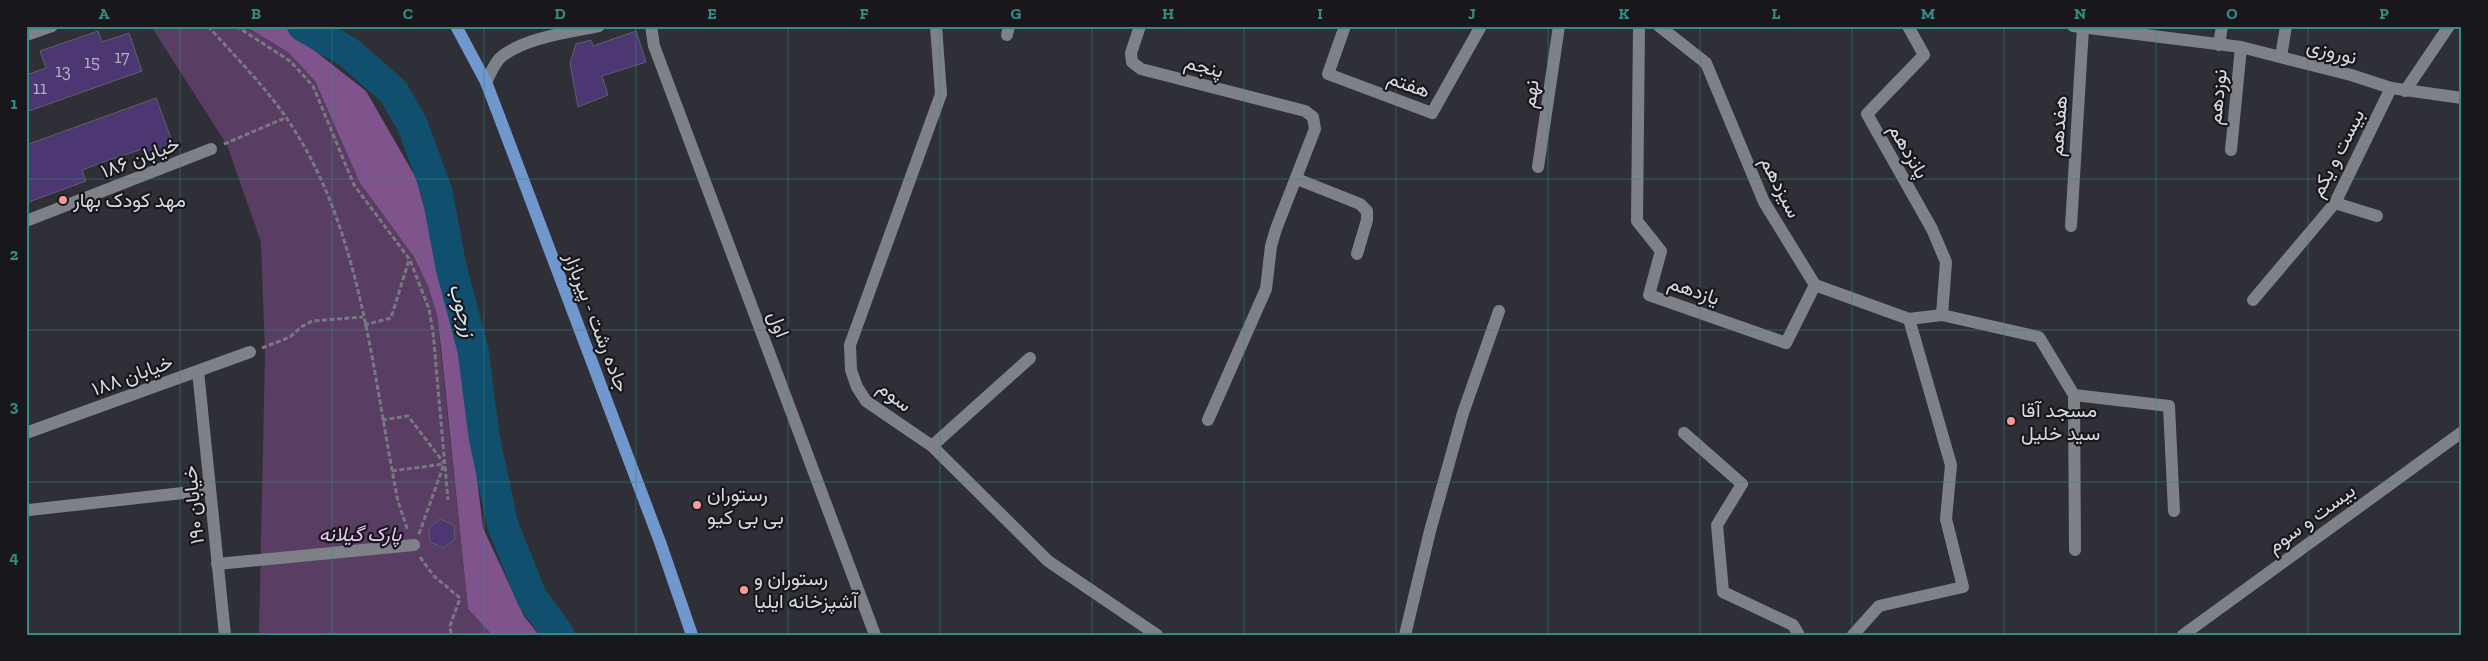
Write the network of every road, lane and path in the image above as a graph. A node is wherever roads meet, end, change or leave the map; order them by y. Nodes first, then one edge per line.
1 (52, 26) edge
2 (208, 26) edge
3 (236, 26) edge
4 (456, 26) edge
5 (600, 26) edge
6 (652, 26) edge
7 (936, 26) edge
8 (1140, 26) edge
9 (1345, 26) edge
10 (1481, 26) edge
11 (1559, 26) edge
12 (1639, 26) edge
13 (1659, 26) edge
14 (1908, 26) edge
15 (2222, 26) edge
16 (2286, 26) edge
17 (2449, 26) edge
18 (2078, 27) edge
19 (26, 35) edge
20 (2219, 45) junction
21 (2241, 47) junction
22 (2281, 57) junction
23 (486, 82) junction
24 (2391, 88) junction
25 (2405, 90) junction
26 (2462, 98) edge
27 (285, 118) junction
28 (211, 149) joint
29 (2231, 150) dead end
30 (1538, 167) dead end
31 (1297, 178) junction
32 (2335, 203) junction
33 (2377, 216) dead end
34 (26, 221) edge
35 (2071, 226) dead end
36 (1356, 254) dead end
37 (410, 260) junction
38 (1815, 285) junction
39 (2253, 300) dead end
40 (1499, 311) dead end
41 (1942, 315) junction
42 (363, 317) junction
43 (1910, 319) junction
44 (364, 325) junction
45 (250, 352) joint
46 (1030, 358) dead end
47 (198, 371) junction
48 (2074, 395) junction
49 (382, 420) junction
50 (1208, 420) dead end
51 (2462, 432) edge
52 (26, 433) edge
53 (1684, 433) dead end
54 (932, 446) junction
55 (444, 464) junction
56 (392, 471) junction
57 (210, 490) junction
58 (448, 500) dead end
59 (29, 510) dead end
60 (2174, 511) dead end
61 (414, 545) junction
62 (2075, 550) dead end
63 (217, 564) junction
64 (225, 635) edge
65 (451, 635) edge
66 (692, 635) edge
67 (875, 635) edge
68 (1157, 635) edge
69 (1405, 635) edge
70 (1799, 635) edge
71 (1853, 635) edge
72 (2183, 635) edge

1 - 19 street
2 - 27 path
3 - 37 path
4 - 23 main road, جاده رشت - پیربازار
5 - 23 street
6 - 67 street, اول
7 - 54 street, سوم
8 - 31 street, پنجم
9 - 10 street, هفتم
11 - 30 street, نهم
12 - 38 street, یازدهم
13 - 38 street, سیزدهم
14 - 41 street, پانزدهم
15 - 20 street
16 - 22 street
17 - 25 street
18 - 20 street, نوروزی
18 - 35 street, هفدهم
20 - 21 street, نوروزی
21 - 22 street, نوروزی
21 - 29 street, نوزدهم
22 - 24 street, نوروزی
23 - 66 main road, جاده رشت - پیربازار
24 - 25 street, نوروزی
24 - 32 street, بیست و یکم
25 - 26 street, نوروزی
27 - 28 path
27 - 42 path
28 - 34 street, خیابان ۱۸۶
31 - 36 street
31 - 50 street
32 - 33 street
32 - 39 street, بیست و یکم
37 - 44 path
37 - 55 path
38 - 43 street
40 - 69 street
41 - 43 street
41 - 48 street
42 - 44 path
42 - 45 path
43 - 71 street
44 - 49 path
45 - 47 street, خیابان ۱۸۸
46 - 54 street
47 - 52 street, خیابان ۱۸۸
47 - 57 street, خیابان ۱۹۰
48 - 60 street
48 - 62 street
49 - 55 path
49 - 56 path
51 - 72 street, بیست و سوم
53 - 70 street
54 - 68 street, سوم
55 - 56 path
55 - 58 path
55 - 61 path
56 - 61 path
57 - 59 street
57 - 63 street, خیابان ۱۹۰
61 - 63 street
61 - 65 path
63 - 64 street, خیابان ۱۹۰

